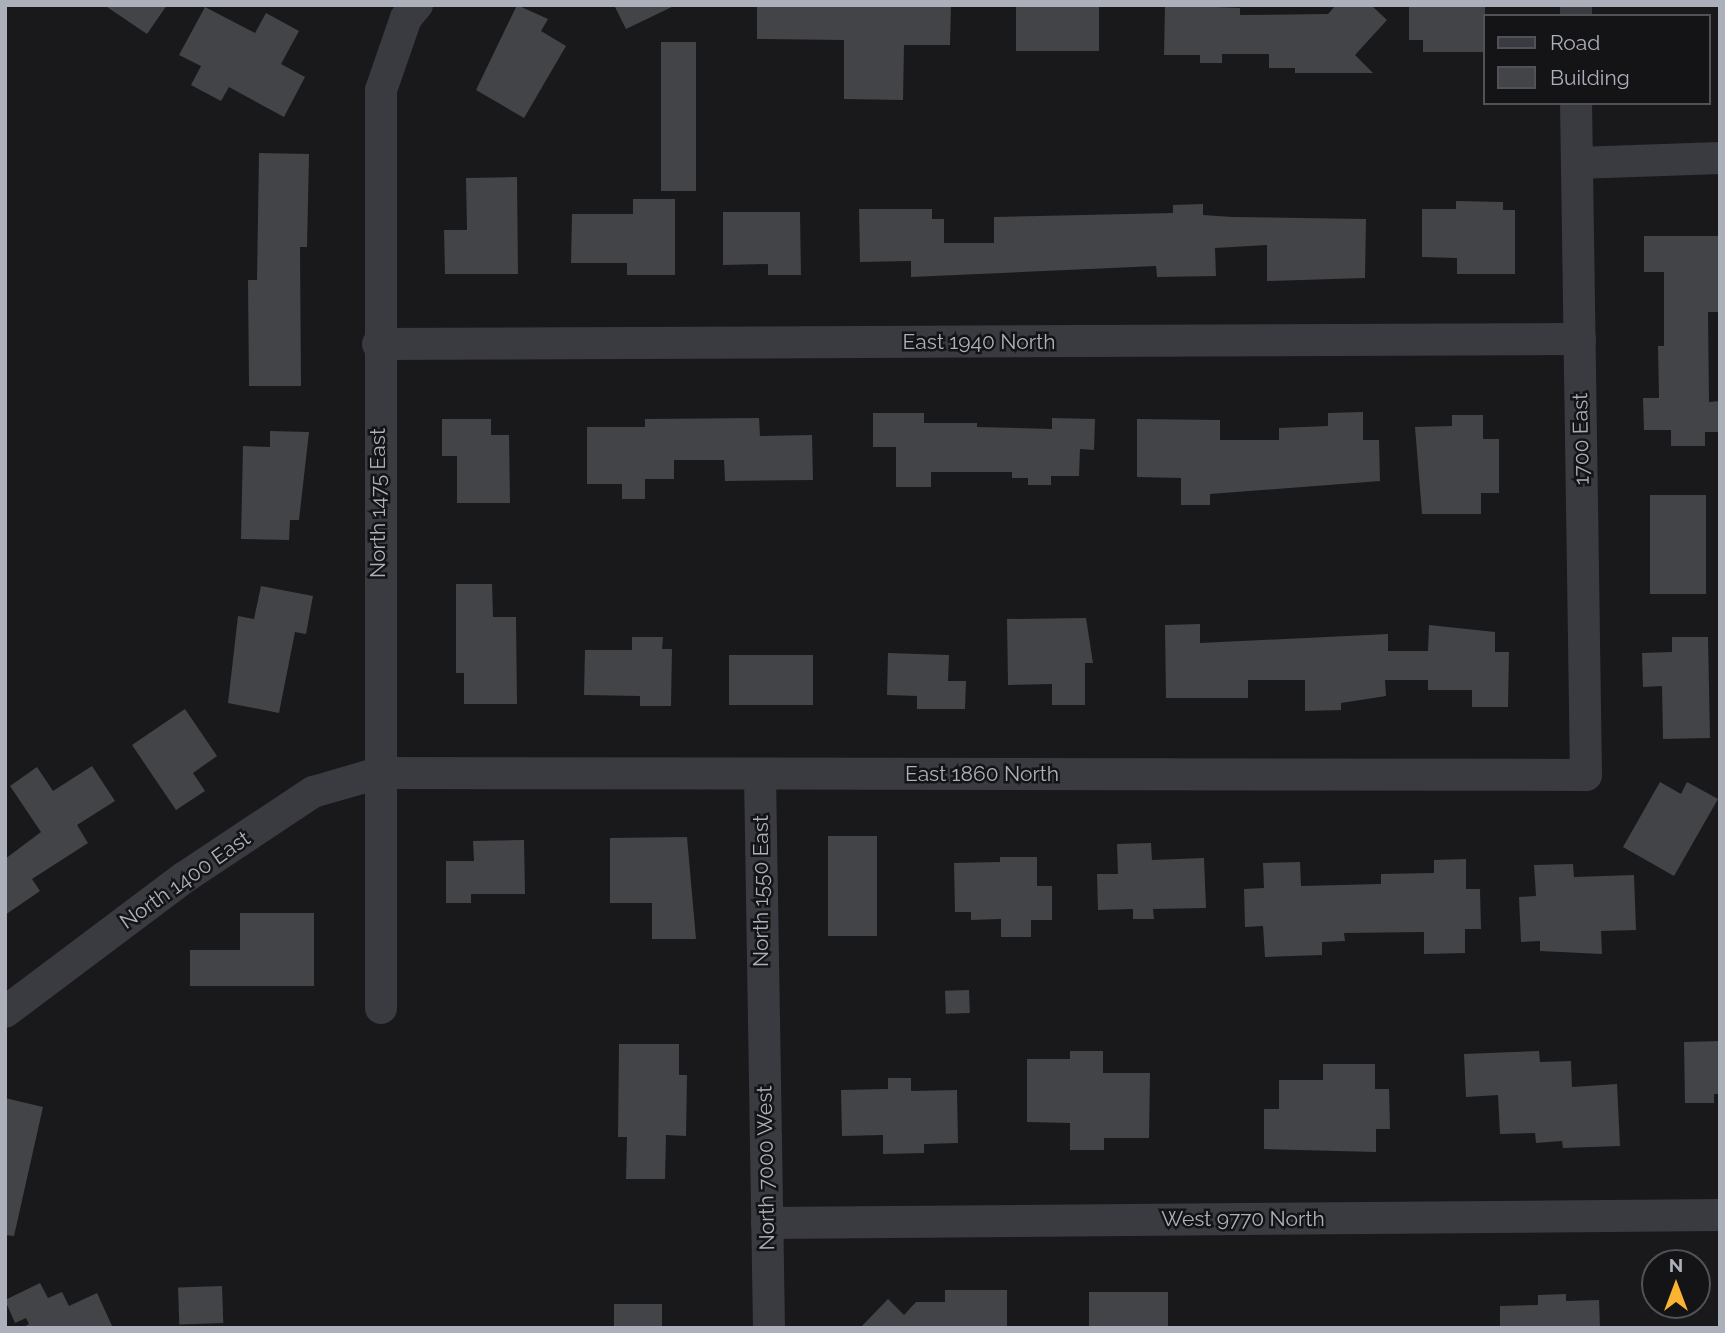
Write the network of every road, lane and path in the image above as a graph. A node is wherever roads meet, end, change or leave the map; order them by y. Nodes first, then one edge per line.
1 (402, 9) edge
2 (1576, 105) edge
3 (1720, 158) edge
4 (1577, 163) junction
5 (1580, 339) junction
6 (378, 344) junction
7 (379, 773) junction
8 (760, 774) junction
9 (1586, 775) joint
10 (381, 1008) dead end
11 (762, 1008) joint
12 (5, 1012) edge
13 (1720, 1215) edge
14 (767, 1223) junction
15 (769, 1328) edge

1 - 6 street, North 1475 East
2 - 4 street, 1700 East
3 - 4 street
4 - 5 street, 1700 East
5 - 6 street, East 1940 North
5 - 9 street, 1700 East
6 - 7 street, North 1475 East
7 - 8 street, East 1860 North
7 - 10 street, North 1475 East
7 - 12 street, North 1400 East
8 - 9 street, East 1860 North
8 - 11 street, North 1550 East
11 - 14 street, North 7000 West
13 - 14 street, West 9770 North
14 - 15 street, North 7000 West

